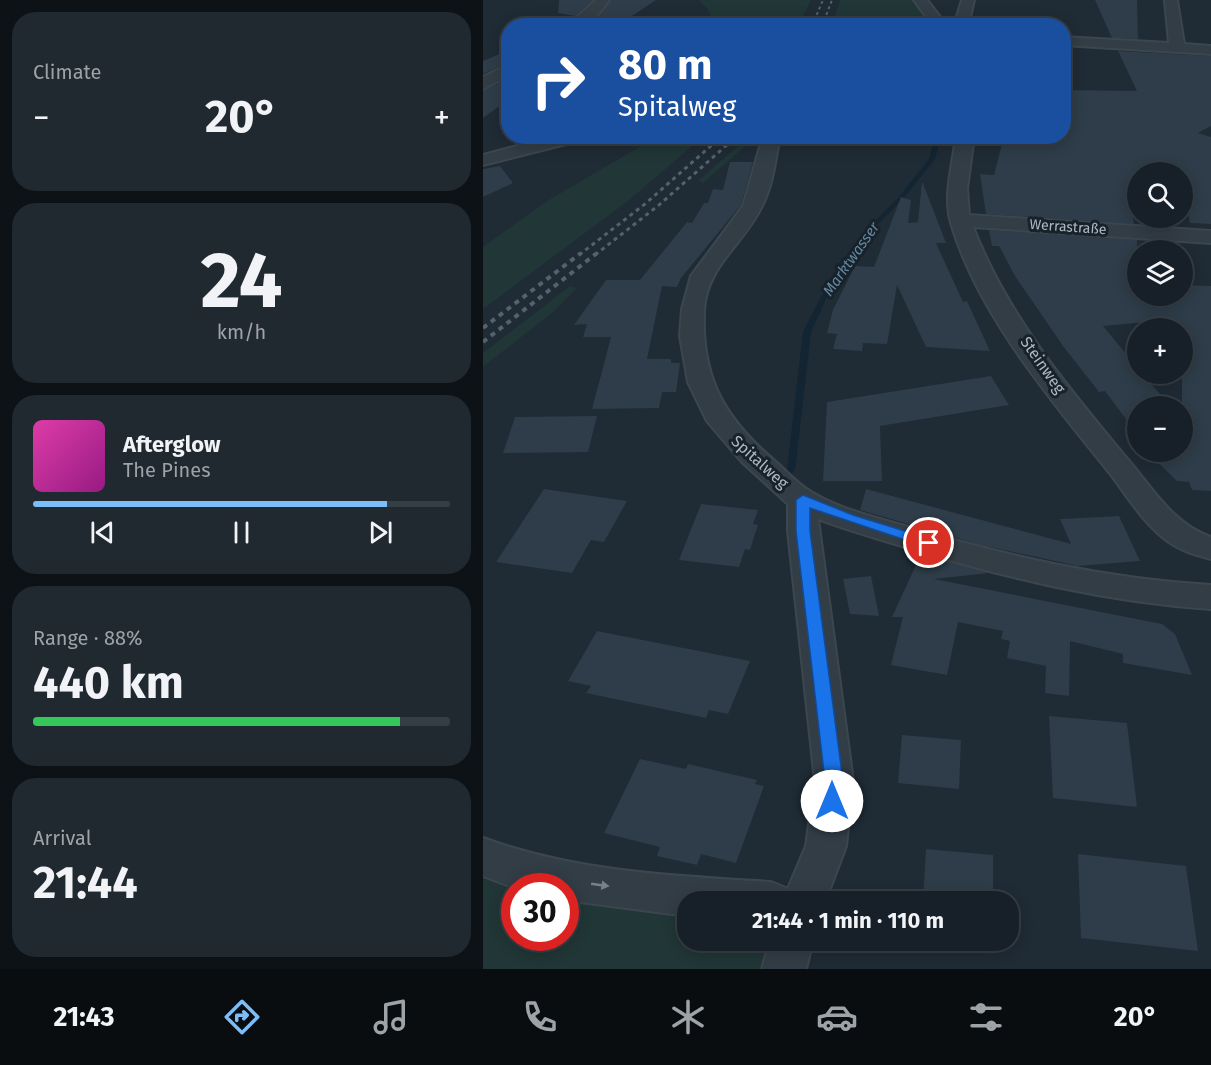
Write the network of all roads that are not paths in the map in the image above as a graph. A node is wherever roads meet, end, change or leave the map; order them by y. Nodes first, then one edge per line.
1 (603, 0) edge
2 (920, 0) edge
3 (968, 0) edge
4 (1171, 0) edge
5 (585, 18) edge
6 (935, 18) edge
7 (963, 18) edge
8 (1071, 41) edge
9 (1177, 48) junction
10 (1211, 50) edge
11 (501, 73) edge
12 (483, 84) edge
13 (545, 144) edge
14 (771, 144) edge
15 (964, 144) edge
16 (483, 160) edge
17 (961, 220) junction
18 (1211, 237) edge
19 (803, 500) junction
20 (1211, 548) edge
21 (1211, 597) edge
22 (483, 857) edge
23 (808, 891) edge
24 (677, 893) edge
25 (789, 951) edge
26 (784, 969) edge

1 - 5 street
2 - 6 street
3 - 7 street
4 - 9 street
8 - 9 street
9 - 10 street
11 - 12 street
13 - 16 street
14 - 19 street, Spitalweg
15 - 17 street, Steinweg
17 - 18 street, Werrastraße
17 - 20 street, Steinweg
19 - 21 street, Spitalweg
19 - 23 street
22 -> 24 street
25 - 26 street

